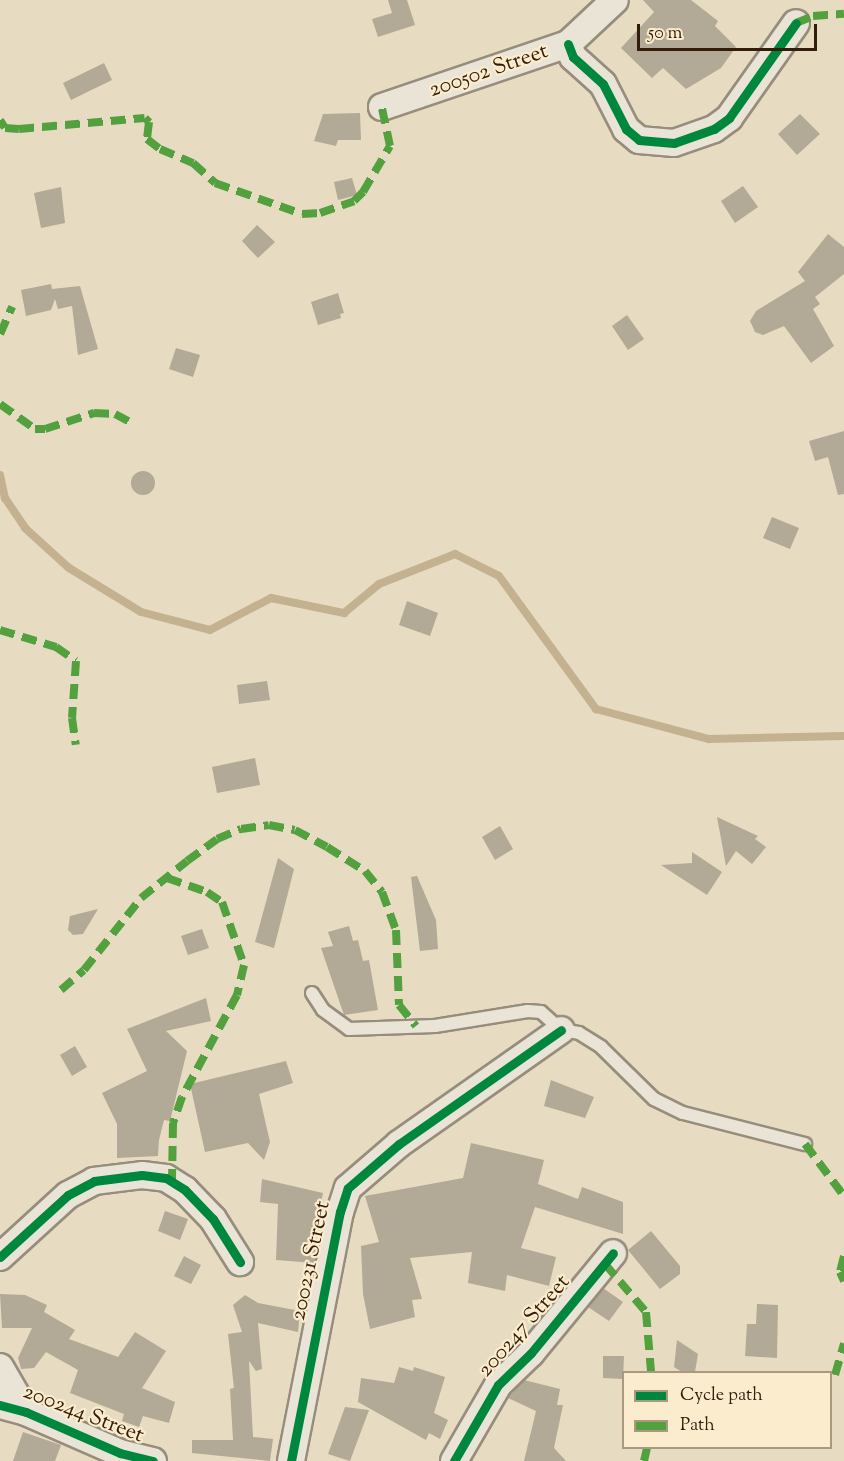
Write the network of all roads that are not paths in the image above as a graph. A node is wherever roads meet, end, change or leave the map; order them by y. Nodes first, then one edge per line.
1 (615, 0) edge
2 (796, 23) dead end
3 (568, 44) junction
4 (382, 107) dead end
5 (312, 993) dead end
6 (561, 1030) junction
7 (805, 1144) dead end
8 (614, 1253) dead end
9 (0, 1257) edge
10 (240, 1262) dead end
11 (0, 1367) edge
12 (0, 1406) edge
13 (26, 1412) junction
14 (115, 1457) edge
15 (153, 1461) edge
16 (291, 1461) edge
17 (454, 1461) edge

1 - 3 street, 200502 Street
2 - 3 street
3 - 4 street, 200502 Street
5 - 6 lane
6 - 7 lane
6 - 16 street, 200231 Street
8 - 17 street, 200247 Street
9 - 10 street
11 - 13 street
12 - 13 street, 200244 Street
13 - 14 street, 200244 Street
14 - 15 street, 200244 Street

